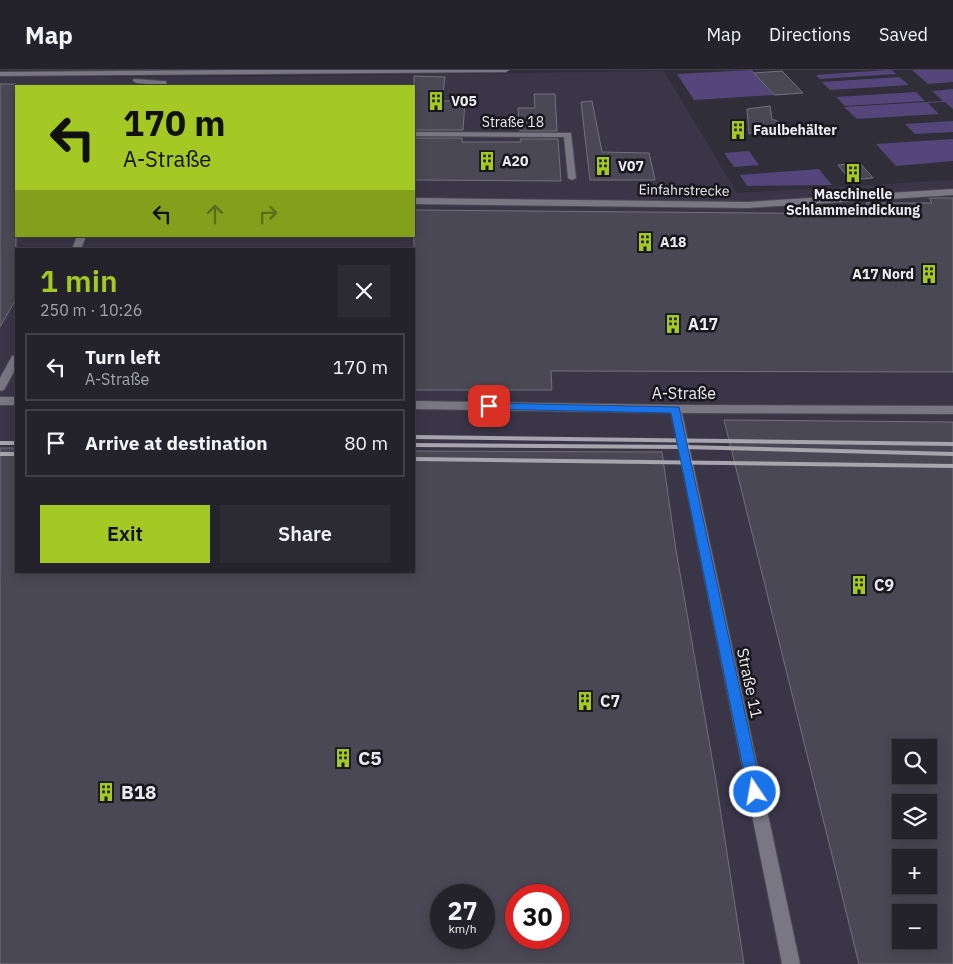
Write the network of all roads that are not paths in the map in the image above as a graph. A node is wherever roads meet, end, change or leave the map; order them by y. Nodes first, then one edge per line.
1 (506, 70) edge
2 (0, 74) edge
3 (0, 81) edge
4 (163, 85) edge
5 (415, 134) edge
6 (572, 178) dead end
7 (953, 186) edge
8 (953, 192) edge
9 (415, 193) edge
10 (415, 201) edge
11 (15, 360) edge
12 (0, 388) edge
13 (0, 401) edge
14 (15, 401) edge
15 (415, 405) edge
16 (676, 409) junction
17 (953, 410) edge
18 (791, 964) edge

1 - 2 street
3 - 4 street
5 - 6 street, Straße 18
7 - 9 street, Einfahrstrecke
8 - 10 street, Einfahrstrecke
11 - 12 street
13 - 14 street
15 - 16 street, A-Straße
16 - 17 street, A-Straße
16 - 18 street, Straße 11

